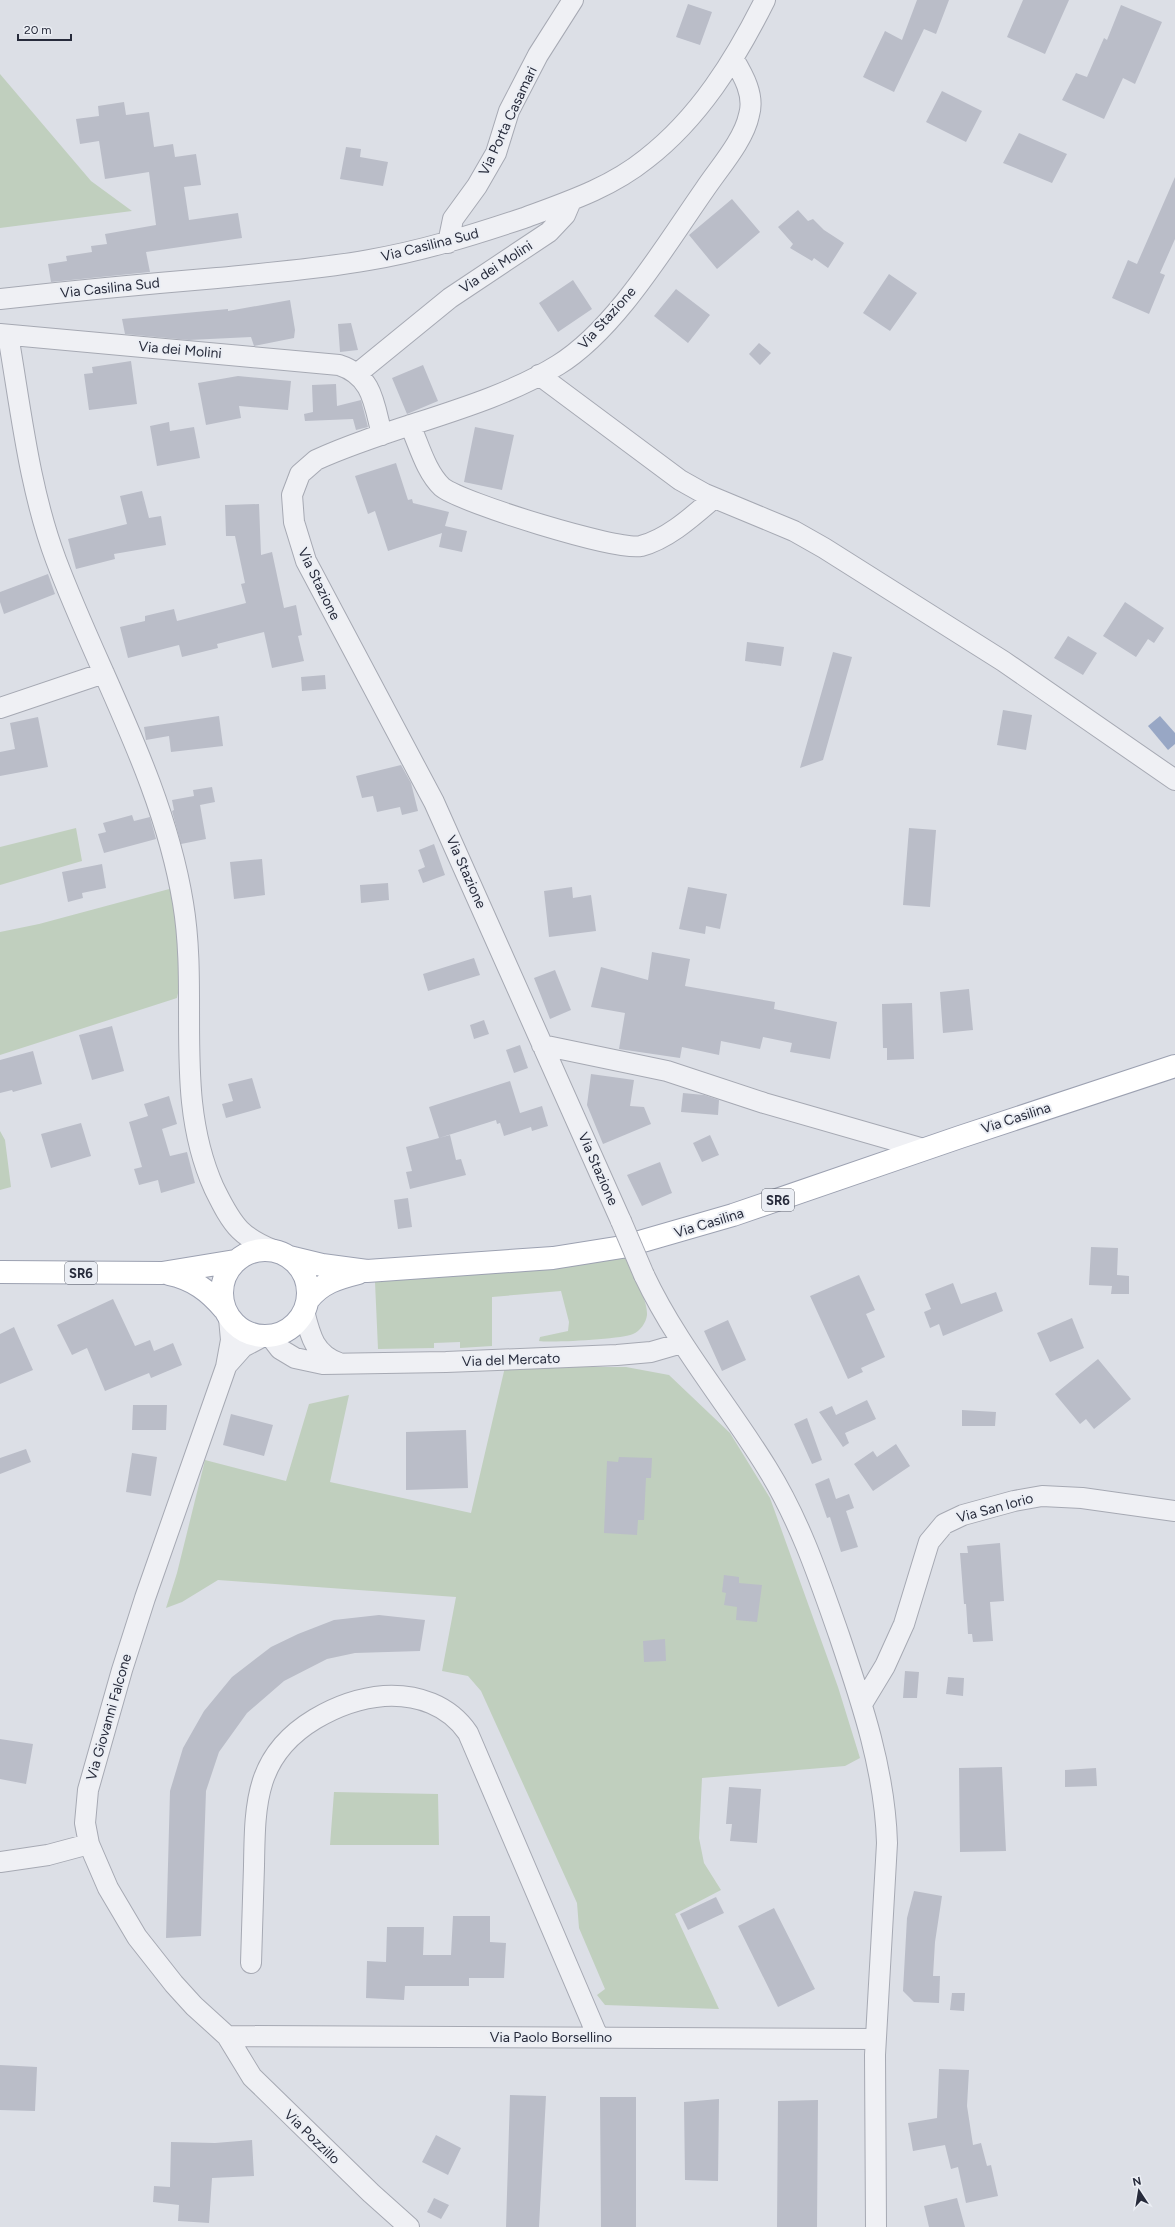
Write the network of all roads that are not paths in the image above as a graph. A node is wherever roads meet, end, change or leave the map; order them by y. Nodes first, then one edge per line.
1 (573, 0) edge
2 (765, 0) edge
3 (733, 58) junction
4 (571, 201) junction
5 (448, 243) junction
6 (0, 300) edge
7 (4, 335) edge
8 (358, 373) junction
9 (539, 375) junction
10 (410, 425) junction
11 (382, 435) junction
12 (714, 498) junction
13 (104, 673) junction
14 (0, 708) edge
15 (1175, 780) edge
16 (542, 1045) junction
17 (1175, 1066) edge
18 (924, 1149) junction
19 (238, 1228) junction
20 (281, 1254) junction
21 (237, 1259) junction
22 (367, 1271) junction
23 (0, 1272) edge
24 (162, 1273) junction
25 (306, 1305) junction
26 (226, 1314) junction
27 (266, 1337) junction
28 (682, 1344) junction
29 (339, 1364) junction
30 (226, 1366) junction
31 (1175, 1511) edge
32 (862, 1704) junction
33 (89, 1844) junction
34 (0, 1862) edge
35 (251, 1963) dead end
36 (227, 2036) junction
37 (598, 2038) junction
38 (876, 2038) junction
39 (410, 2227) edge
40 (876, 2227) edge

1 - 5 street, Via Porta Casamari
2 - 3 street, Via Casilina Sud
3 - 4 street, Via Casilina Sud
3 - 9 street, Via Stazione
4 - 5 street, Via Casilina Sud
4 - 8 street, Via dei Molini
5 - 6 street, Via Casilina Sud
7 - 8 street, Via dei Molini
7 - 13 street
8 - 11 street
9 - 10 street, Via Stazione
9 - 12 street
10 - 11 street, Via Stazione
10 - 12 street
11 - 16 street, Via Stazione
12 - 15 street
13 - 14 street
13 - 19 street
16 - 18 street
16 - 28 street, Via Stazione, bridge
17 - 18 main road, Via Casilina / SR6
18 - 22 main road, Via Casilina / SR6
19 - 20 street
19 - 21 street
20 - 21 main road
20 - 22 main road, Via Casilina / SR6
20 - 25 main road
21 - 24 main road, SR6
21 - 26 main road
22 - 25 main road, Via Casilina / SR6
23 - 24 main road, SR6
24 - 26 main road, SR6
25 - 27 main road
25 - 29 street
26 - 27 main road
26 - 30 street, Via Giovanni Falcone
27 - 29 street, Via del Mercato
27 - 30 street, Via Giovanni Falcone
28 - 29 street, Via del Mercato
28 - 32 street, Via Stazione
30 - 33 street, Via Giovanni Falcone
31 - 32 street, Via San Iorio
32 - 38 street, Via Stazione
33 - 34 street
33 - 36 street, Via Giovanni Falcone
35 - 37 street
36 - 37 street, Via Paolo Borsellino
36 - 39 street, Via Pozzillo
37 - 38 street, Via Paolo Borsellino
38 - 40 street, Via Stazione

